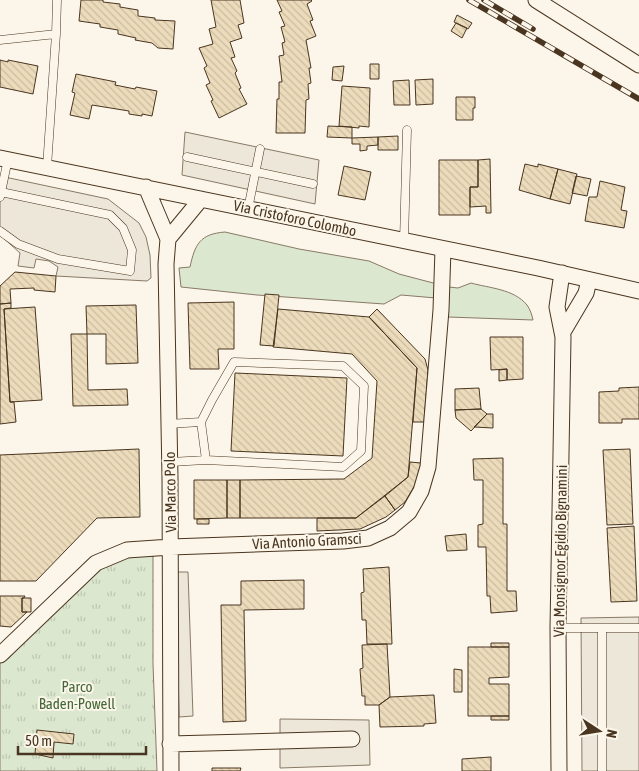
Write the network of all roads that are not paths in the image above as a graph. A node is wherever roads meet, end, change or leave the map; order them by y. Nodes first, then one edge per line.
1 (57, 0) edge
2 (536, 0) edge
3 (56, 34) junction
4 (0, 40) edge
5 (639, 65) edge
6 (407, 130) dead end
7 (260, 149) dead end
8 (187, 157) dead end
9 (4, 159) edge
10 (47, 167) junction
11 (255, 172) junction
12 (313, 184) dead end
13 (146, 187) junction
14 (1, 195) edge
15 (201, 199) junction
16 (248, 209) junction
17 (0, 231) edge
18 (168, 239) junction
19 (404, 242) junction
20 (443, 250) junction
21 (562, 274) junction
22 (589, 280) junction
23 (639, 291) edge
24 (562, 332) junction
25 (202, 422) junction
26 (168, 424) junction
27 (206, 460) junction
28 (170, 462) junction
29 (171, 547) junction
30 (558, 628) junction
31 (602, 628) junction
32 (639, 628) edge
33 (0, 655) edge
34 (352, 739) dead end
35 (170, 744) junction
36 (171, 771) edge
37 (558, 771) edge
38 (602, 771) edge

1 - 3 lane
2 - 5 street
3 - 4 lane
3 - 10 lane
6 - 19 lane
7 - 11 lane
8 - 11 lane
9 - 10 street, Via Cristoforo Colombo
9 - 14 lane
10 - 13 street, Via Cristoforo Colombo
11 - 12 lane
11 - 16 lane
13 - 15 street, Via Cristoforo Colombo
13 - 18 street, Via Marco Polo
14 - 17 lane
15 - 16 street, Via Cristoforo Colombo
15 - 18 street
16 - 19 street, Via Cristoforo Colombo
18 - 26 street, Via Marco Polo
19 - 20 street, Via Cristoforo Colombo
20 - 21 street, Via Cristoforo Colombo
20 - 29 street, Via Antonio Gramsci
21 - 22 street, Via Cristoforo Colombo
21 - 24 street, Via Monsignor Egidio Bignamini
22 - 23 street, Via Cristoforo Colombo
22 - 24 street
24 - 30 street, Via Monsignor Egidio Bignamini
25 - 26 lane
25 - 27 lane
25 - 27 lane
26 - 28 street, Via Marco Polo
27 - 28 lane
28 - 29 street, Via Marco Polo
29 - 33 street, Via Antonio Gramsci
29 - 35 street, Via Marco Polo
30 - 31 lane
30 - 37 street, Via Monsignor Egidio Bignamini
31 - 32 lane
31 - 38 lane
34 - 35 street
35 - 36 street, Via Marco Polo

